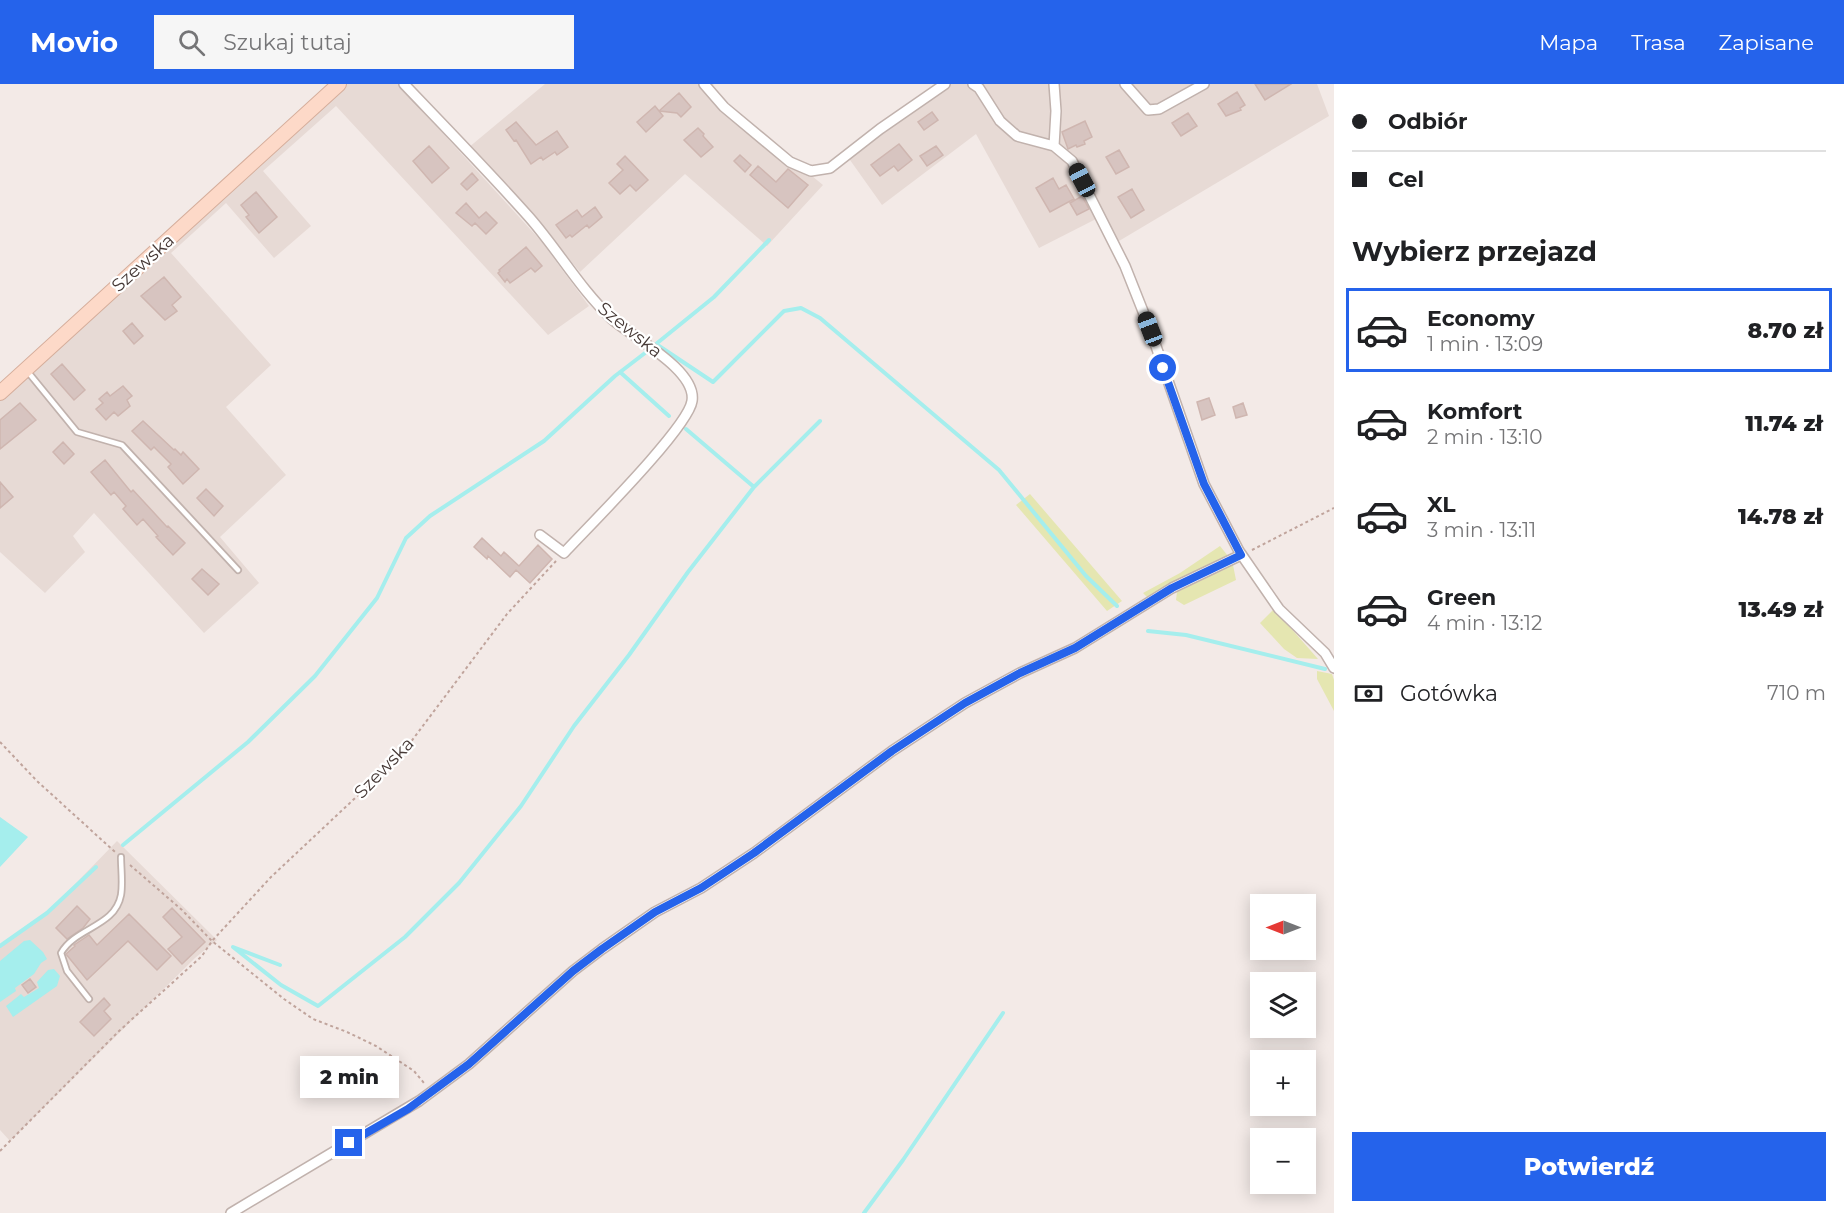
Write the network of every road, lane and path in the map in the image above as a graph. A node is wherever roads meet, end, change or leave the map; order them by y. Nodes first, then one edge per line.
1 (339, 84) edge
2 (404, 84) edge
3 (704, 84) edge
4 (945, 84) edge
5 (973, 84) edge
6 (1054, 84) edge
7 (1125, 84) edge
8 (1204, 84) edge
9 (1054, 146) junction
10 (26, 370) junction
11 (0, 393) edge
12 (1334, 508) edge
13 (540, 535) dead end
14 (564, 553) junction
15 (1241, 555) junction
16 (238, 570) dead end
17 (1334, 668) edge
18 (0, 742) edge
19 (121, 857) junction
20 (212, 941) junction
21 (89, 999) dead end
22 (427, 1095) junction
23 (0, 1151) edge
24 (231, 1213) edge

1 - 10 street, Szewska
2 - 14 street, Szewska
3 - 4 street
5 - 9 street
6 - 9 street
7 - 8 street
9 - 15 street
10 - 11 street, Szewska
10 - 16 lane
12 - 15 path
13 - 14 street
14 - 20 path, Szewska
15 - 17 street
15 - 22 street
18 - 19 path
19 - 20 path
19 - 21 lane
20 - 22 path
20 - 23 path, Szewska
22 - 24 street

